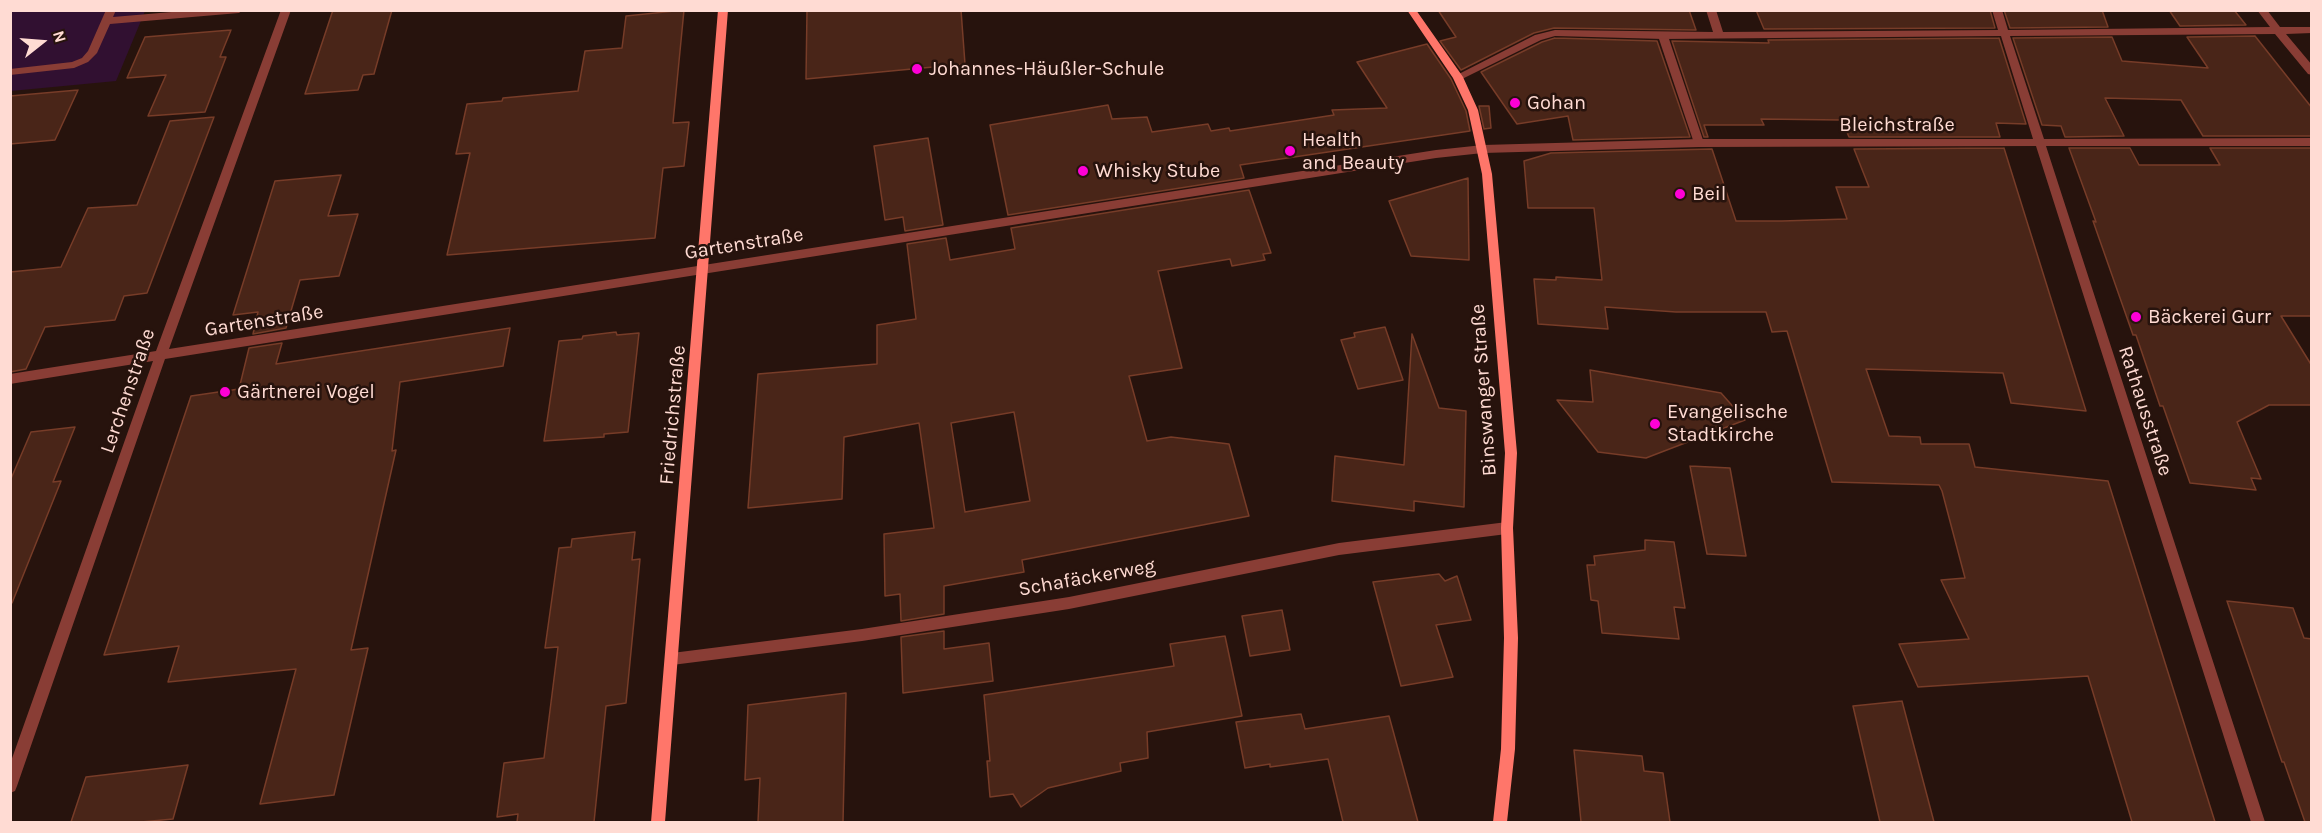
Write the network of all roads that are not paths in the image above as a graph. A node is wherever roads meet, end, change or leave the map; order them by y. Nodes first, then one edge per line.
1 (111, 10) edge
2 (239, 10) edge
3 (286, 10) edge
4 (723, 10) edge
5 (1411, 10) edge
6 (1711, 10) edge
7 (1997, 10) edge
8 (2261, 10) edge
9 (107, 21) junction
10 (2277, 30) junction
11 (2312, 30) edge
12 (2005, 33) junction
13 (1719, 35) junction
14 (1663, 36) junction
15 (10, 72) edge
16 (2312, 72) edge
17 (1458, 76) junction
18 (2312, 142) edge
19 (1699, 143) junction
20 (2038, 143) junction
21 (1483, 148) junction
22 (705, 268) junction
23 (160, 357) junction
24 (10, 379) edge
25 (1507, 528) junction
26 (672, 659) junction
27 (10, 786) edge
28 (658, 822) edge
29 (1500, 822) edge
30 (2258, 822) edge

1 - 9 street
2 - 9 street
3 - 23 street, Lerchenstraße
4 - 22 main road, Friedrichstraße
5 - 17 main road, Binswanger Straße
6 - 13 street
7 - 12 street, Rathausstraße
8 - 10 street
9 - 15 street
10 - 11 street
10 - 12 street
10 - 16 street
12 - 13 street
12 - 20 street, Rathausstraße
13 - 14 street
14 - 17 street
14 - 19 street
17 - 21 main road, Binswanger Straße
18 - 20 street, Bleichstraße
19 - 20 street, Bleichstraße
19 - 21 street, Bleichstraße
20 - 30 street, Rathausstraße
21 - 22 street, Gartenstraße
21 - 25 main road, Binswanger Straße
22 - 23 street, Gartenstraße
22 - 26 main road, Friedrichstraße
23 - 24 street, Gartenstraße
23 - 27 street, Lerchenstraße
25 - 26 street, Schafäckerweg
25 - 29 main road, Binswanger Straße
26 - 28 main road, Friedrichstraße

